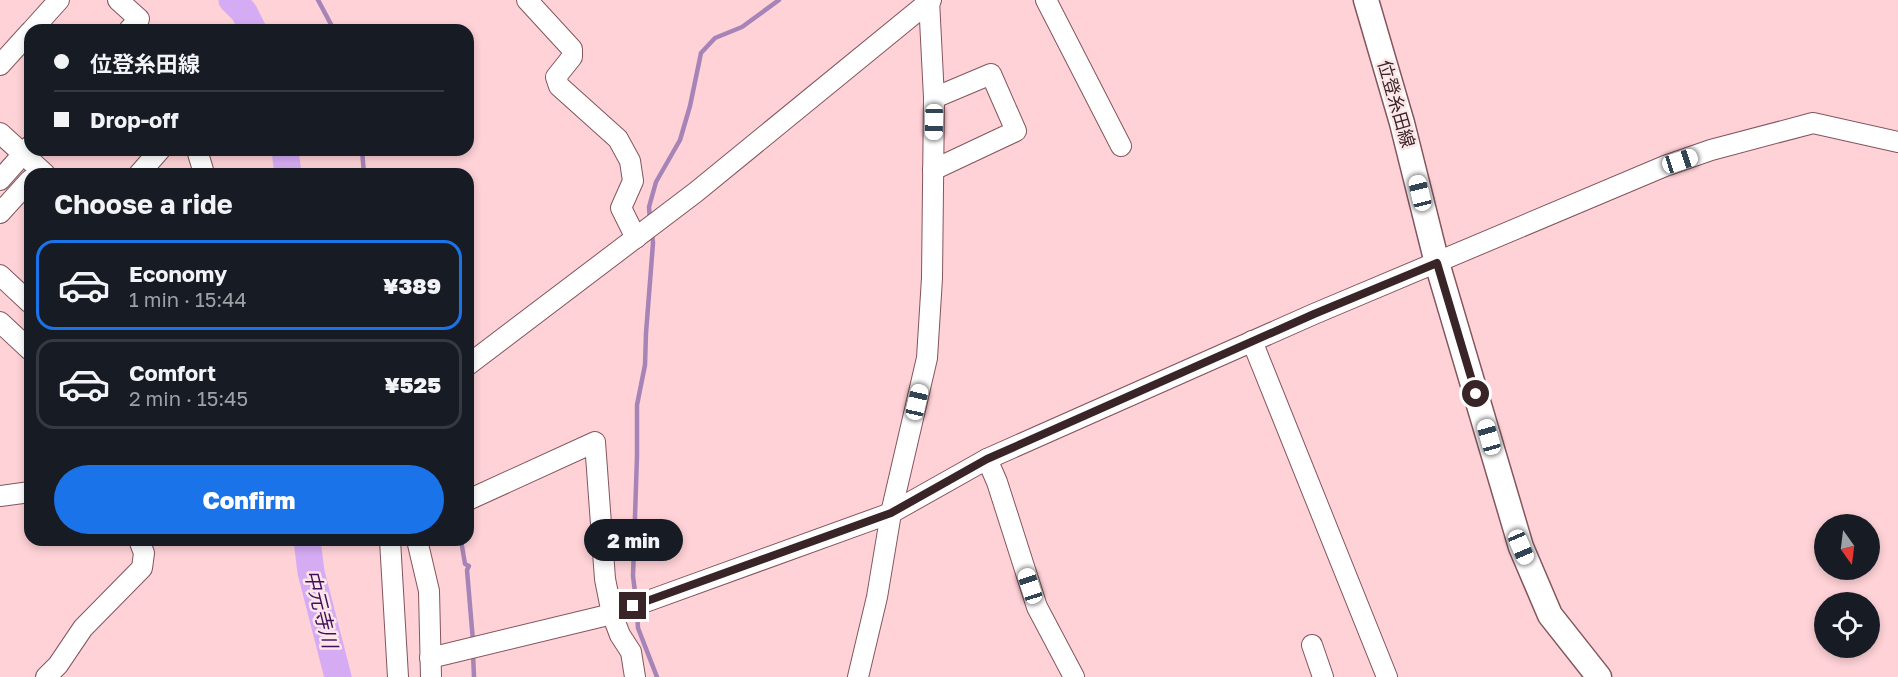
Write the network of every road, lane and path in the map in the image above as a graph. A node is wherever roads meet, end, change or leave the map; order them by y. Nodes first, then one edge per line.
1 (59, 0) edge
2 (118, 0) edge
3 (930, 0) edge
4 (1046, 0) edge
5 (1366, 0) edge
6 (532, 2) edge
7 (37, 24) edge
8 (134, 24) edge
9 (24, 39) edge
10 (0, 65) edge
11 (934, 98) junction
12 (1898, 142) edge
13 (12, 145) edge
14 (1121, 146) dead end
15 (155, 156) edge
16 (32, 168) edge
17 (144, 168) edge
18 (933, 170) junction
19 (0, 180) edge
20 (24, 188) edge
21 (0, 213) edge
22 (636, 238) junction
23 (1437, 263) junction
24 (0, 275) edge
25 (24, 297) edge
26 (0, 322) edge
27 (1252, 341) junction
28 (24, 344) edge
29 (474, 360) edge
30 (987, 459) junction
31 (24, 493) edge
32 (0, 496) edge
33 (474, 497) edge
34 (891, 513) junction
35 (141, 546) edge
36 (390, 546) edge
37 (418, 546) edge
38 (612, 614) junction
39 (1312, 645) dead end
40 (430, 667) edge
41 (46, 677) edge
42 (398, 677) edge
43 (635, 677) edge
44 (858, 677) edge
45 (1074, 677) edge
46 (1323, 677) edge
47 (1387, 677) edge
48 (1599, 677) edge

1 - 7 street
2 - 8 street
3 - 11 street
3 - 22 street
4 - 14 street
5 - 23 main road, 位登糸田線
6 - 22 street
9 - 10 street
11 - 18 street
11 - 18 street
12 - 23 street
13 - 16 street
13 - 19 street
15 - 17 street
18 - 34 street
20 - 21 street
22 - 29 street
23 - 27 street
23 - 48 main road, 位登糸田線
24 - 25 street
26 - 28 street
27 - 30 street
27 - 47 street
30 - 34 street
30 - 45 street
31 - 32 street
33 - 38 street
34 - 38 street
34 - 44 street
35 - 41 street
36 - 42 street
37 - 40 street
38 - 40 street
38 - 43 street
39 - 46 street

